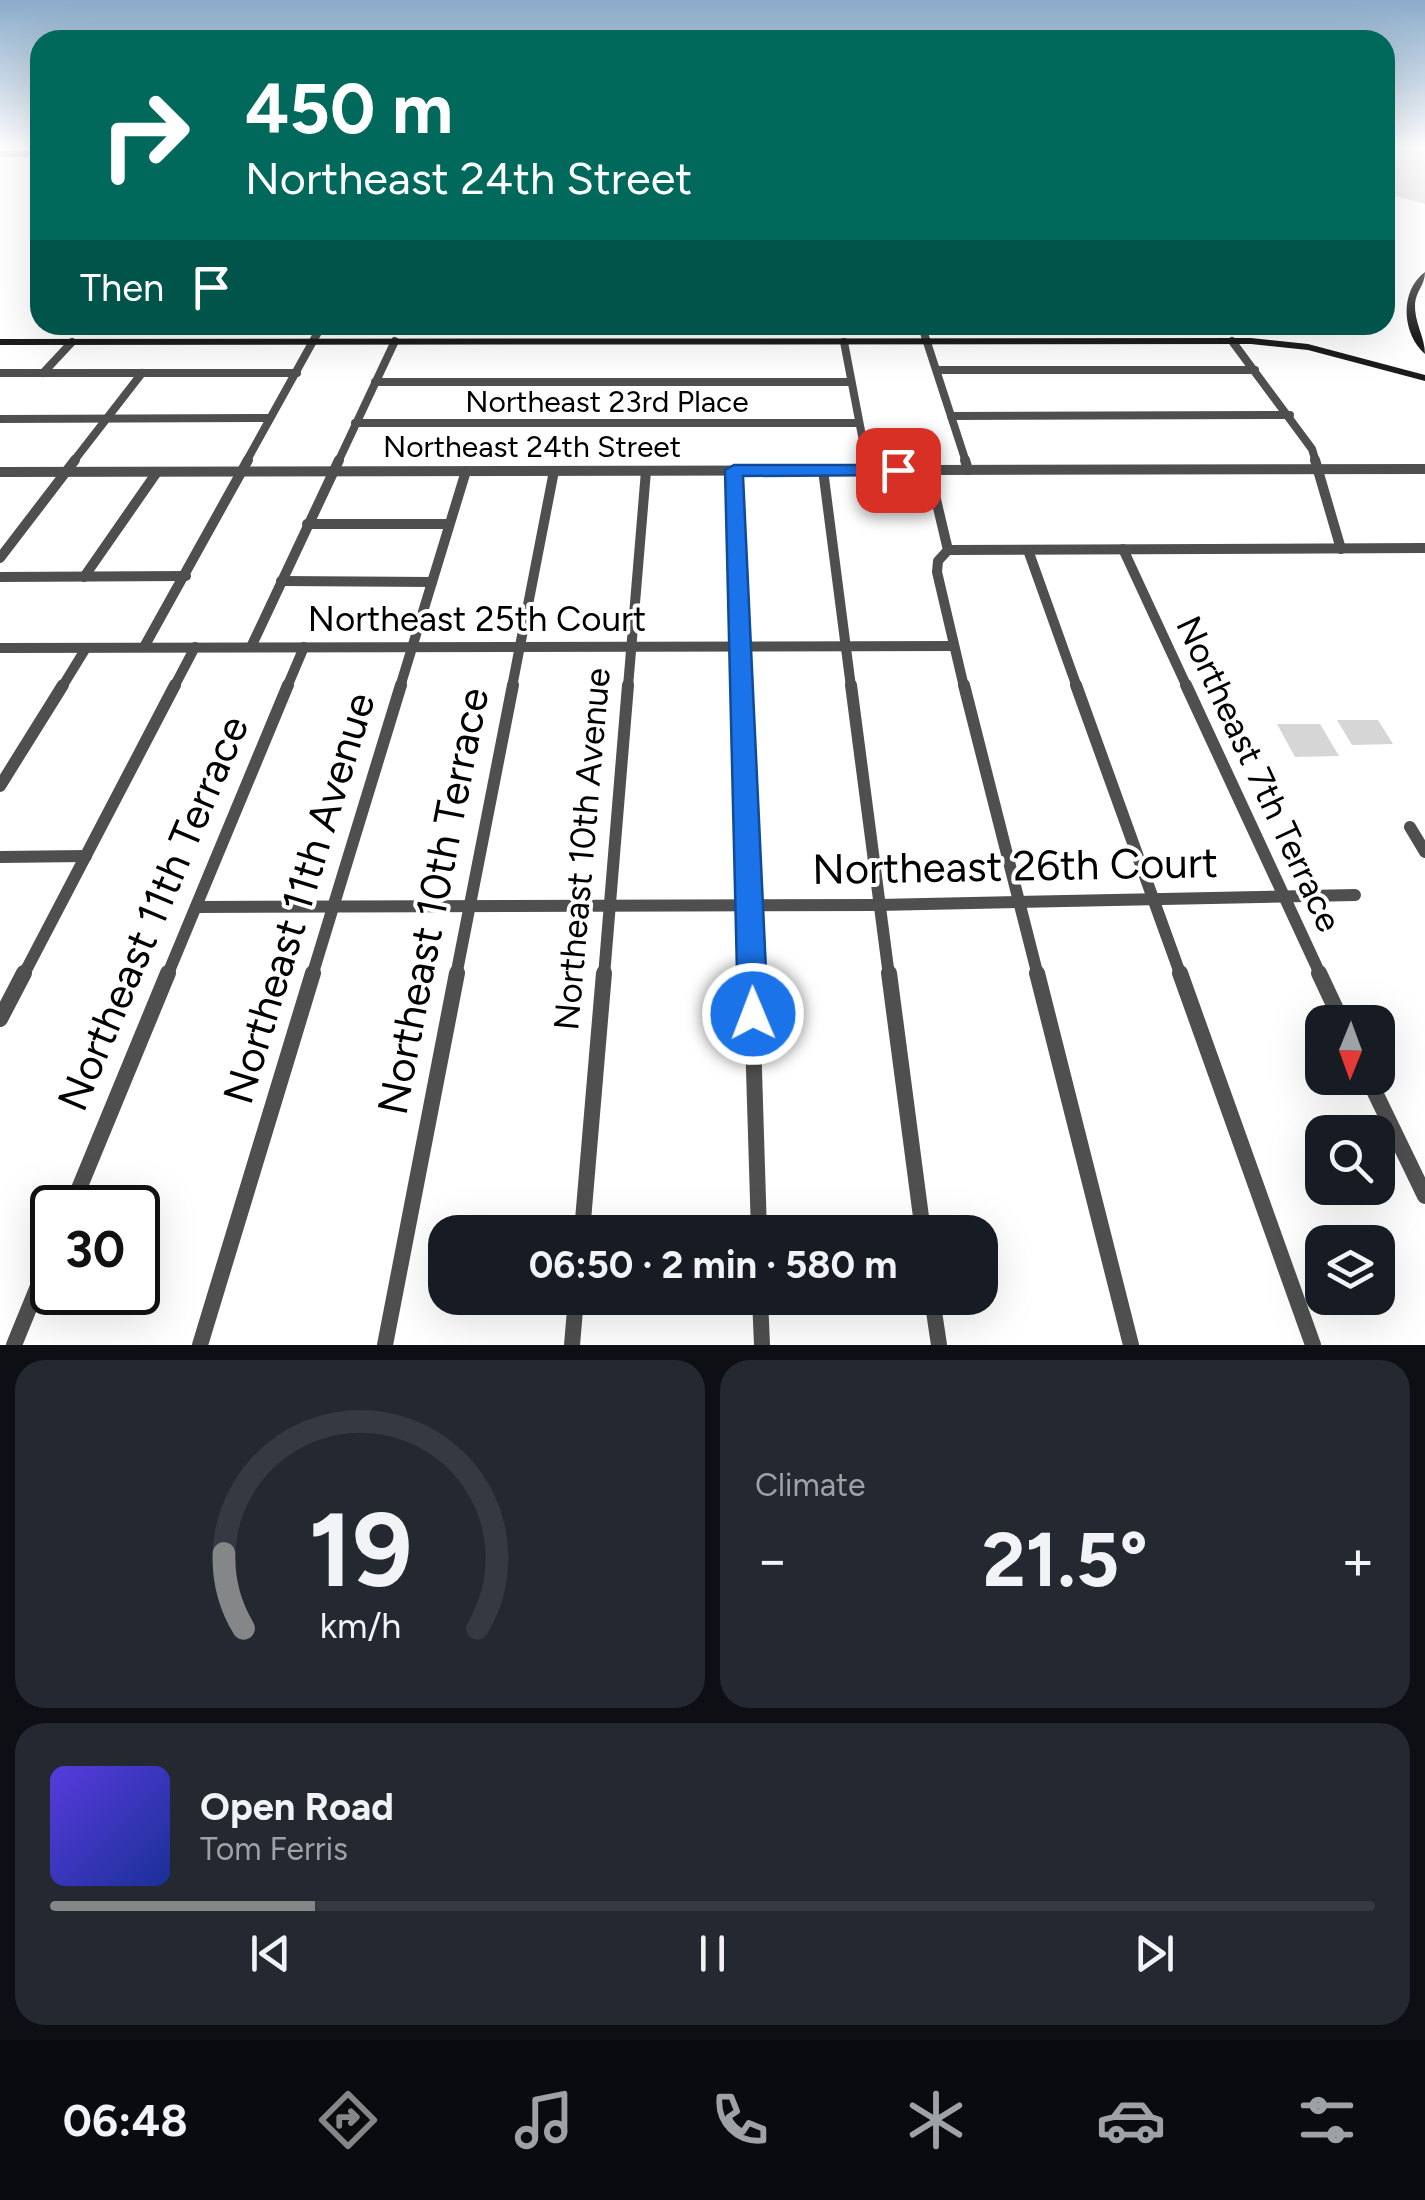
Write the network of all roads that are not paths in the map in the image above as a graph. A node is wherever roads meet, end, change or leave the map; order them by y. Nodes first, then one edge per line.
1 (1425, 275) edge
2 (206, 335) edge
3 (269, 335) edge
4 (317, 335) edge
5 (328, 335) edge
6 (521, 335) edge
7 (1086, 335) edge
8 (1264, 335) edge
9 (1422, 336) edge
10 (926, 337) junction
11 (0, 339) edge
12 (72, 339) junction
13 (1232, 341) junction
14 (395, 342) junction
15 (844, 342) junction
16 (1425, 351) edge
17 (937, 370) junction
18 (1255, 370) junction
19 (1425, 370) edge
20 (0, 373) edge
21 (43, 373) junction
22 (296, 373) junction
23 (142, 374) junction
24 (1425, 378) edge
25 (374, 382) junction
26 (851, 382) junction
27 (1290, 415) junction
28 (951, 416) junction
29 (268, 418) junction
30 (0, 419) edge
31 (107, 419) junction
32 (859, 423) junction
33 (355, 424) junction
34 (1425, 468) edge
35 (1320, 469) junction
36 (646, 470) junction
37 (734, 470) junction
38 (822, 470) junction
39 (868, 470) junction
40 (929, 470) junction
41 (968, 470) junction
42 (466, 471) junction
43 (554, 471) junction
44 (0, 472) edge
45 (66, 472) junction
46 (157, 472) junction
47 (239, 472) junction
48 (332, 472) junction
49 (307, 524) junction
50 (450, 524) junction
51 (1342, 548) junction
52 (1425, 548) edge
53 (948, 550) junction
54 (1028, 550) junction
55 (1123, 550) junction
56 (0, 558) edge
57 (0, 576) edge
58 (84, 576) junction
59 (186, 576) junction
60 (281, 581) junction
61 (432, 582) junction
62 (633, 646) junction
63 (740, 646) junction
64 (846, 646) junction
65 (954, 646) junction
66 (144, 647) junction
67 (194, 647) junction
68 (251, 647) junction
69 (304, 647) junction
70 (412, 647) junction
71 (517, 647) junction
72 (0, 648) edge
73 (86, 648) junction
74 (0, 786) edge
75 (1418, 827) edge
76 (1425, 852) edge
77 (0, 856) edge
78 (86, 856) junction
79 (1355, 895) dead end
80 (1282, 896) junction
81 (1152, 899) junction
82 (1021, 902) junction
83 (470, 905) junction
84 (609, 905) junction
85 (750, 905) junction
86 (878, 905) junction
87 (196, 907) junction
88 (333, 907) junction
89 (1334, 1005) edge
90 (0, 1019) edge
91 (1376, 1095) edge
92 (81, 1185) edge
93 (1425, 1196) edge
94 (583, 1215) edge
95 (759, 1215) edge
96 (922, 1215) edge
97 (30, 1306) edge
98 (575, 1315) edge
99 (761, 1315) edge
100 (935, 1315) edge
101 (14, 1345) edge
102 (200, 1345) edge
103 (385, 1345) edge
104 (572, 1345) edge
105 (762, 1345) edge
106 (939, 1345) edge
107 (1131, 1345) edge
108 (1313, 1345) edge

1 - 9 main road
2 - 12 main road
3 - 12 main road
4 - 22 street
5 - 14 main road
6 - 10 main road
7 - 10 main road
8 - 19 main road
9 - 16 main road
10 - 13 main road
10 - 15 main road
10 - 17 street
11 - 12 main road
11 - 12 main road
12 - 21 street
13 - 18 street
13 - 24 main road
14 - 15 main road
14 - 25 street
15 - 26 street
17 - 18 street
17 - 28 street
18 - 27 street
20 - 21 street
21 - 23 street
22 - 23 street
22 - 29 street
23 - 31 street
25 - 26 street
25 - 33 street
26 - 32 street
27 - 28 street
27 - 35 street
28 - 41 street
29 - 31 street
29 - 47 street
30 - 31 street
31 - 45 street
32 - 33 street, Northeast 23rd Place
32 - 39 street
33 - 48 street
34 - 35 street, Northeast 24th Street
35 - 41 street, Northeast 24th Street
35 - 51 street
36 - 37 street, Northeast 24th Street
36 - 43 street, Northeast 24th Street
36 - 62 street, Northeast 10th Avenue
37 - 38 street, Northeast 24th Street
37 - 63 street
38 - 39 street, Northeast 24th Street
38 - 64 street
39 - 40 street, Northeast 24th Street
40 - 41 street, Northeast 24th Street
40 - 53 street
42 - 43 street, Northeast 24th Street
42 - 48 street, Northeast 24th Street
42 - 50 street, Northeast 11th Avenue
43 - 71 street, Northeast 10th Terrace
44 - 45 street, Northeast 24th Street
45 - 46 street, Northeast 24th Street
45 - 56 street
46 - 47 street, Northeast 24th Street
46 - 58 street
47 - 48 street, Northeast 24th Street
47 - 59 street
48 - 49 street
49 - 50 street
49 - 60 street
50 - 61 street, Northeast 11th Avenue
51 - 52 street
51 - 55 street
53 - 54 street
53 - 65 street
54 - 55 street
54 - 81 street
55 - 80 street, Northeast 7th Terrace
57 - 58 street
58 - 59 street
59 - 66 street
60 - 61 street
60 - 68 street
61 - 70 street, Northeast 11th Avenue
62 - 63 street, Northeast 25th Court
62 - 71 street, Northeast 25th Court
62 - 84 street, Northeast 10th Avenue
63 - 64 street, Northeast 25th Court
63 - 85 street
64 - 65 street, Northeast 25th Court
64 - 86 street
65 - 82 street
66 - 67 street, Northeast 25th Court
66 - 73 street, Northeast 25th Court
67 - 68 street, Northeast 25th Court
67 - 78 street
68 - 69 street, Northeast 25th Court
69 - 70 street, Northeast 25th Court
69 - 87 street, Northeast 11th Terrace
70 - 71 street, Northeast 25th Court
70 - 88 street, Northeast 11th Avenue
71 - 83 street, Northeast 10th Terrace
72 - 73 street, Northeast 25th Court
73 - 74 street
75 - 76 street
77 - 78 street
78 - 90 street
79 - 80 street, Northeast 26th Court
80 - 81 street, Northeast 26th Court
80 - 89 street, Northeast 7th Terrace
81 - 82 street, Northeast 26th Court
81 - 108 street
82 - 86 street, Northeast 26th Court
82 - 107 street
83 - 84 street, Northeast 26th Court
83 - 88 street, Northeast 26th Court
83 - 103 street, Northeast 10th Terrace
84 - 85 street, Northeast 26th Court
84 - 94 street, Northeast 10th Avenue
85 - 86 street, Northeast 26th Court
85 - 95 street
86 - 96 street
87 - 88 street, Northeast 26th Court
87 - 92 street, Northeast 11th Terrace
88 - 102 street, Northeast 11th Avenue
91 - 93 street
97 - 101 street
98 - 104 street
99 - 105 street
100 - 106 street

